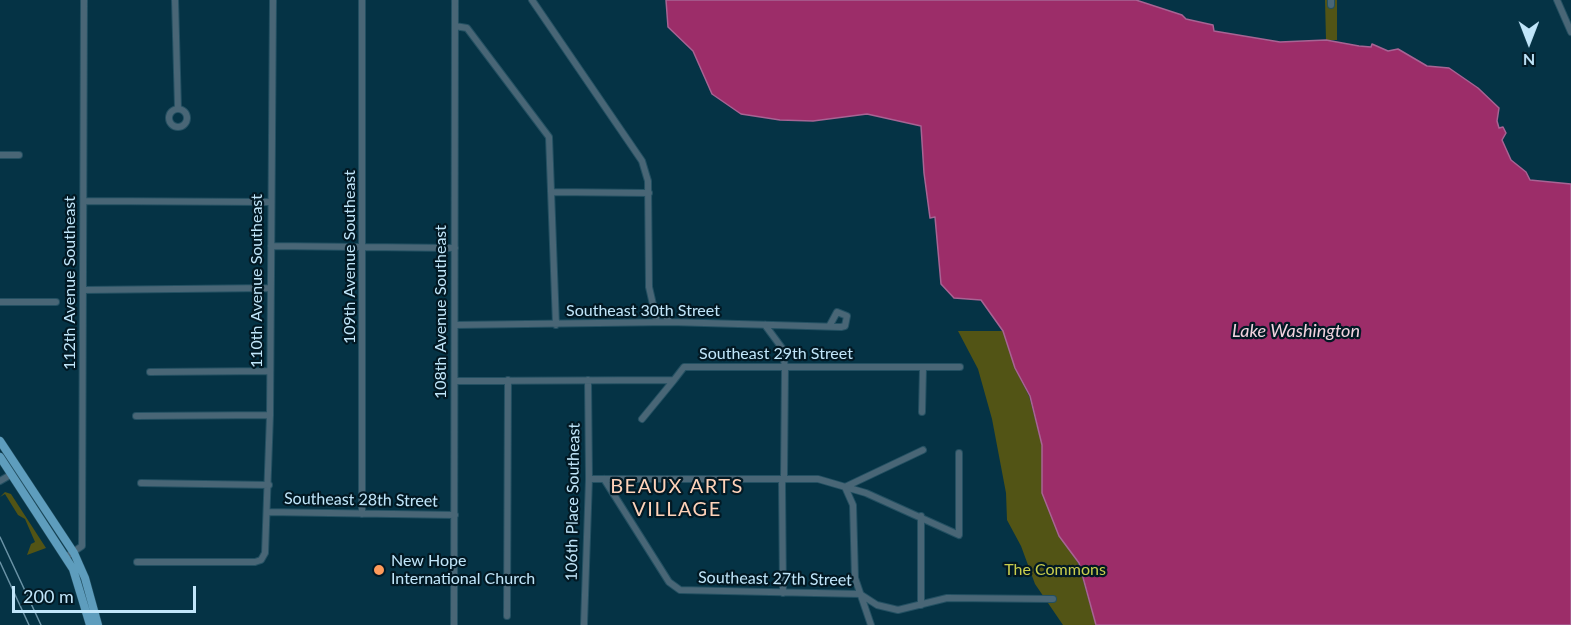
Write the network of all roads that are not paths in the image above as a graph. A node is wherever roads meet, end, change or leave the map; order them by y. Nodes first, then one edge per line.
1 (84, 0) edge
2 (175, 0) edge
3 (273, 0) edge
4 (362, 0) edge
5 (455, 0) edge
6 (532, 0) edge
7 (1557, 0) edge
8 (455, 26) junction
9 (1571, 32) edge
10 (178, 108) dead end
11 (0, 155) edge
12 (19, 155) dead end
13 (552, 192) junction
14 (649, 193) junction
15 (84, 201) junction
16 (270, 202) junction
17 (271, 246) junction
18 (364, 246) junction
19 (455, 248) junction
20 (270, 288) junction
21 (84, 290) junction
22 (0, 302) edge
23 (56, 302) dead end
24 (654, 309) junction
25 (657, 322) junction
26 (670, 322) junction
27 (455, 325) junction
28 (556, 325) junction
29 (765, 326) junction
30 (830, 326) dead end
31 (785, 367) junction
32 (960, 367) dead end
33 (923, 368) junction
34 (270, 371) junction
35 (150, 372) dead end
36 (588, 380) junction
37 (455, 381) junction
38 (508, 381) junction
39 (674, 381) junction
40 (922, 412) dead end
41 (270, 415) junction
42 (136, 416) dead end
43 (642, 419) dead end
44 (0, 441) edge
45 (923, 450) dead end
46 (959, 453) dead end
47 (0, 457) edge
48 (15, 471) junction
49 (784, 477) junction
50 (604, 478) junction
51 (589, 479) junction
52 (0, 481) edge
53 (141, 483) dead end
54 (269, 484) junction
55 (846, 487) junction
56 (267, 512) junction
57 (362, 514) junction
58 (455, 515) junction
59 (921, 516) junction
60 (70, 555) junction
61 (138, 562) dead end
62 (783, 593) junction
63 (860, 594) junction
64 (1053, 599) dead end
65 (921, 605) junction
66 (507, 616) dead end
67 (584, 624) edge
68 (90, 625) edge
69 (98, 625) edge
70 (454, 625) edge
71 (871, 625) edge

1 - 15 street, 112th Avenue Southeast
2 - 10 street
3 - 16 street, 110th Avenue Southeast
4 - 18 street, 109th Avenue Southeast
5 - 8 street, 108th Avenue Southeast
6 - 14 street
7 - 9 street
8 - 13 street
8 - 19 street, 108th Avenue Southeast
11 - 12 street
13 - 14 street
13 - 28 street
14 - 24 street
15 - 16 street
15 - 21 street, 112th Avenue Southeast
16 - 17 street, 110th Avenue Southeast
17 - 18 street
17 - 20 street, 110th Avenue Southeast
18 - 19 street
18 - 57 street, 109th Avenue Southeast
19 - 27 street, 108th Avenue Southeast
20 - 21 street
20 - 34 street, 110th Avenue Southeast
21 - 60 street, 112th Avenue Southeast
22 - 23 street
24 - 25 street
24 - 26 street
25 - 26 street, Southeast 30th Street
25 - 28 street, Southeast 30th Street
26 - 29 street, Southeast 30th Street
27 - 28 street, Southeast 30th Street
27 - 37 street, 108th Avenue Southeast
29 - 30 street, Southeast 30th Street
29 - 31 street
31 - 33 street, Southeast 29th Street
31 - 39 street, Southeast 29th Street
31 - 49 street
32 - 33 street, Southeast 29th Street
33 - 40 street
34 - 35 street
34 - 41 street, 110th Avenue Southeast
36 - 38 street
36 - 39 street
36 - 51 street, 106th Place Southeast
37 - 38 street
37 - 58 street, 108th Avenue Southeast
38 - 66 street
39 - 43 street
41 - 42 street
41 - 54 street, 110th Avenue Southeast
44 - 48 main road
45 - 55 street
46 - 59 street
47 - 48 main road
48 - 52 street
48 - 60 main road
49 - 50 street
49 - 55 street
49 - 62 street
50 - 51 street
50 - 62 street, Southeast 27th Street
51 - 67 street, 106th Place Southeast
53 - 54 street
54 - 56 street, 110th Avenue Southeast
55 - 59 street
55 - 63 street
56 - 57 street, Southeast 28th Street
56 - 61 street, 110th Avenue Southeast
57 - 58 street, Southeast 28th Street
58 - 70 street, 108th Avenue Southeast
59 - 65 street
60 - 68 main road
60 - 69 main road
62 - 63 street, Southeast 27th Street
63 - 65 street, Southeast 27th Street
63 - 71 street
64 - 65 street, Southeast 27th Street

